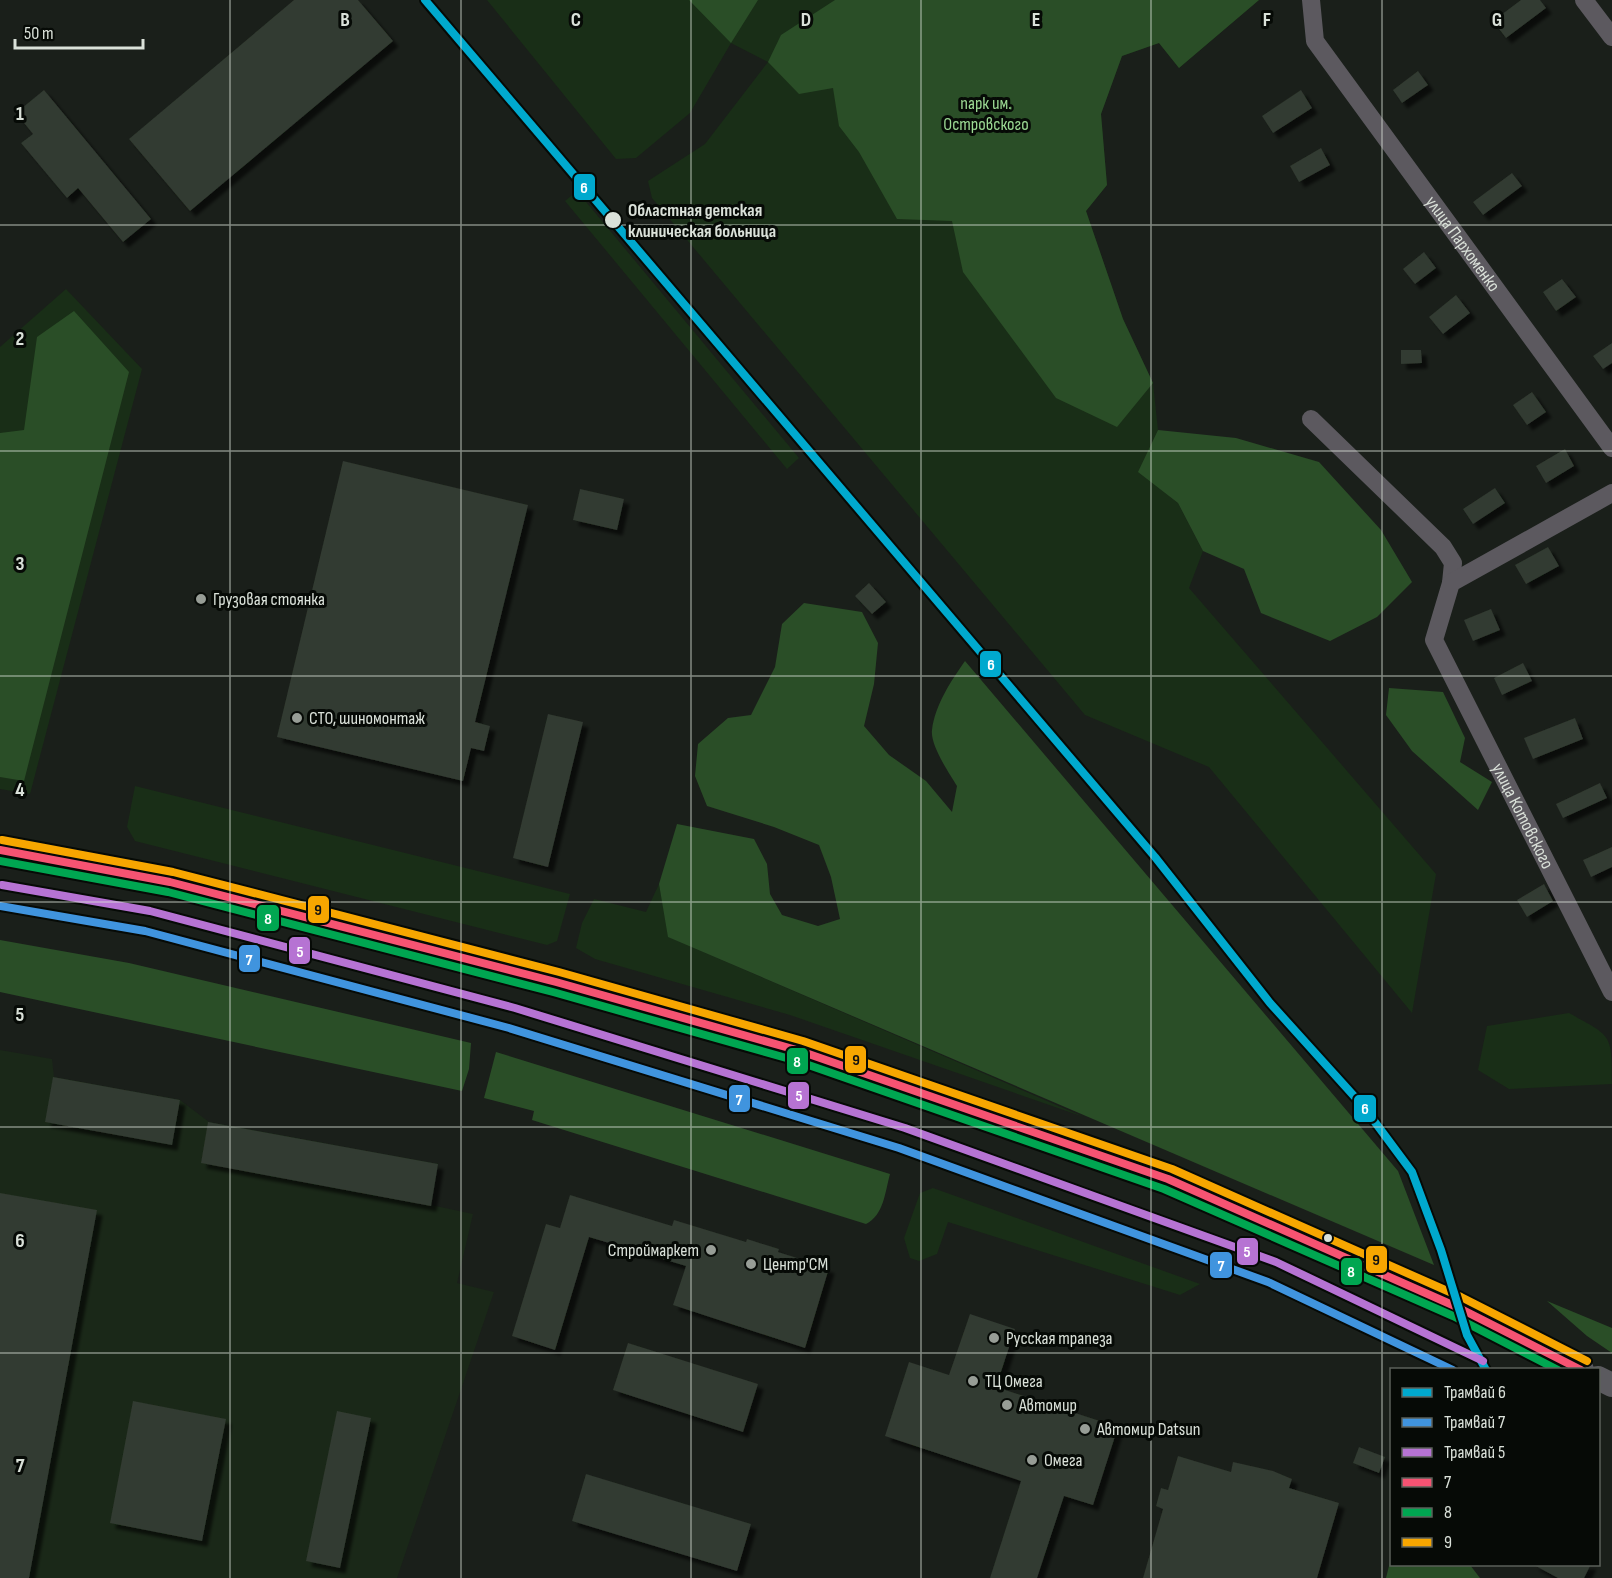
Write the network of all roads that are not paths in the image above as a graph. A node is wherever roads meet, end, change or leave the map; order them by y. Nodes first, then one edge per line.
1 (1311, 0) edge
2 (1584, 0) edge
3 (1612, 37) edge
4 (1311, 419) dead end
5 (1612, 448) edge
6 (1612, 493) edge
7 (1451, 583) junction
8 (0, 850) edge
9 (1612, 992) edge
10 (1578, 1368) edge

1 - 5 street, улица Пархоменко
2 - 3 street
4 - 7 street
6 - 7 street
7 - 9 street, улица Котовского
8 - 10 main road

